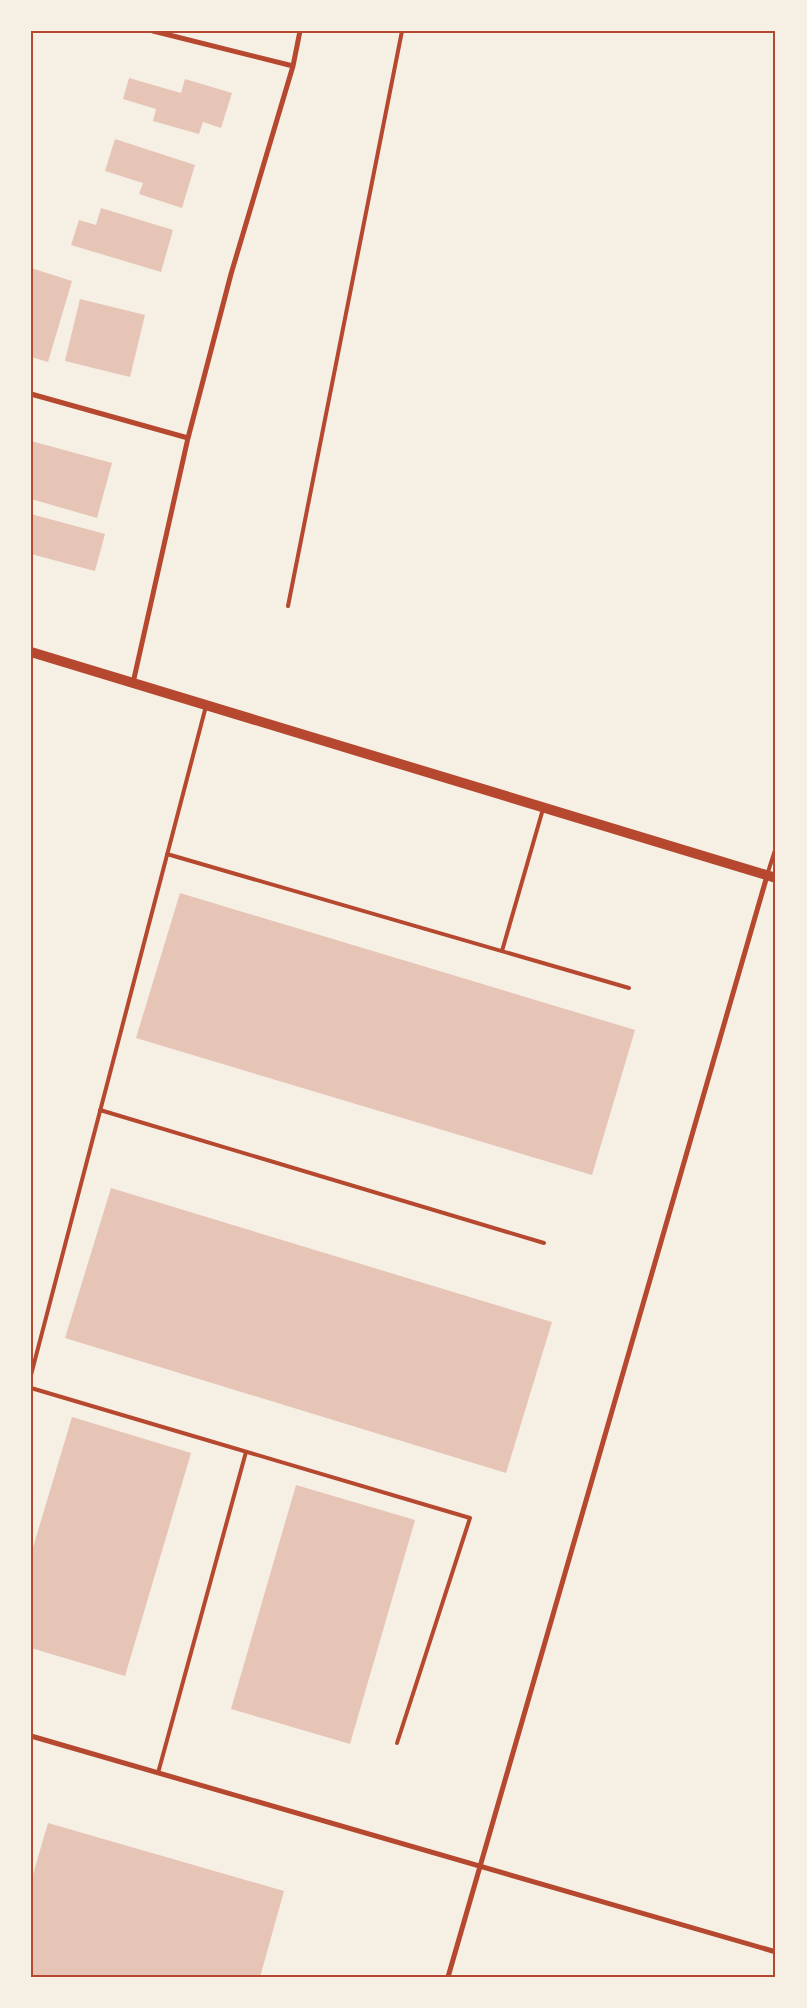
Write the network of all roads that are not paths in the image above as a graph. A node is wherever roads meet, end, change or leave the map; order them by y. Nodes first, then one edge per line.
1 (152, 31) edge
2 (300, 31) edge
3 (402, 31) edge
4 (292, 66) junction
5 (31, 394) edge
6 (188, 438) junction
7 (288, 606) dead end
8 (31, 652) edge
9 (133, 683) junction
10 (206, 706) junction
11 (543, 808) junction
12 (776, 847) edge
13 (167, 854) junction
14 (771, 877) edge
15 (502, 951) junction
16 (629, 988) dead end
17 (100, 1110) junction
18 (544, 1243) dead end
19 (31, 1375) edge
20 (31, 1388) edge
21 (246, 1452) junction
22 (31, 1736) edge
23 (397, 1743) dead end
24 (158, 1773) junction
25 (480, 1866) junction
26 (776, 1952) edge
27 (448, 1977) edge

1 - 4 street
2 - 4 street
3 - 7 lane
4 - 6 street
5 - 6 street
6 - 9 street
8 - 9 main road
9 - 10 main road
10 - 11 main road
10 - 13 lane
11 - 14 main road
11 - 15 lane
12 - 14 lane
13 - 15 lane
13 - 17 lane
14 - 25 street
15 - 16 lane
17 - 18 lane
17 - 19 lane
20 - 21 lane
21 - 23 lane
21 - 24 lane
22 - 24 street
24 - 25 street
25 - 26 street
25 - 27 street

